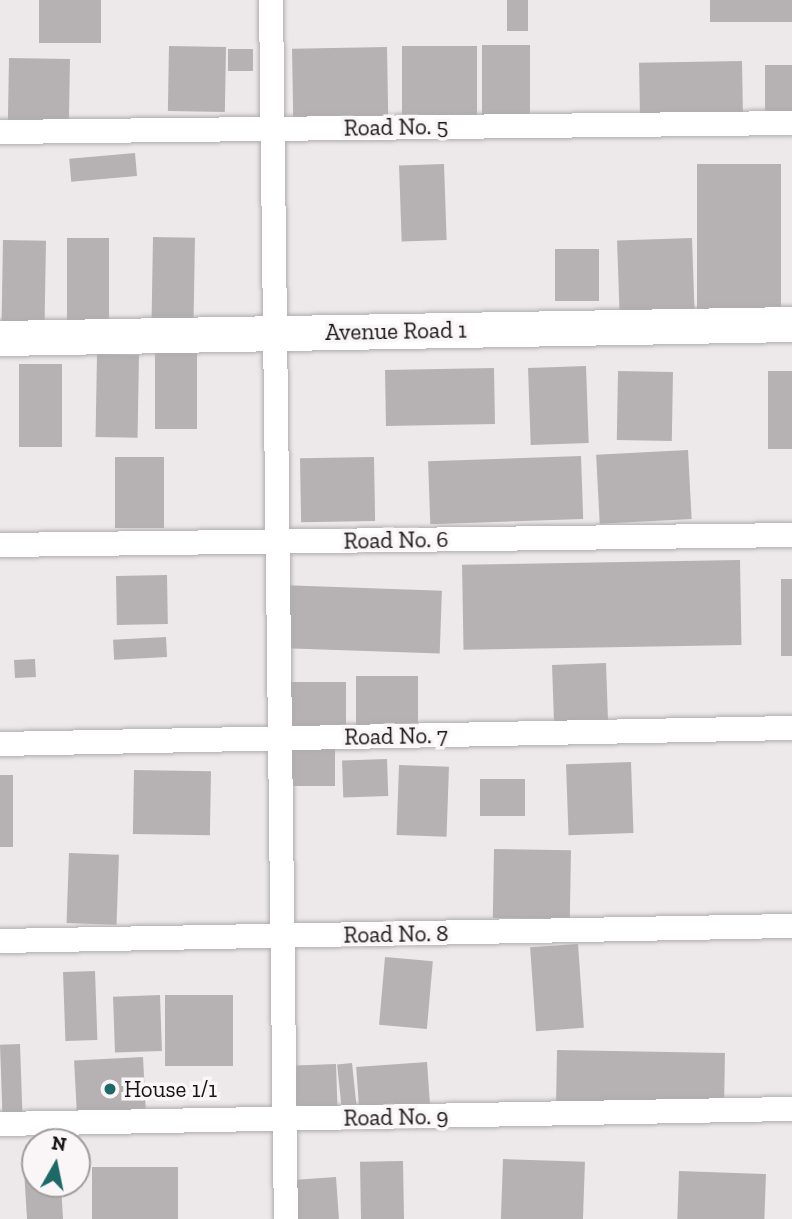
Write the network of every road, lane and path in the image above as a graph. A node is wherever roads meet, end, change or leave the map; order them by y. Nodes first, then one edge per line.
1 (271, 0) edge
2 (792, 122) edge
3 (273, 129) junction
4 (0, 132) edge
5 (792, 324) edge
6 (275, 333) junction
7 (0, 338) edge
8 (792, 535) edge
9 (278, 542) junction
10 (0, 545) edge
11 (792, 728) edge
12 (280, 739) junction
13 (0, 744) edge
14 (792, 926) edge
15 (282, 936) junction
16 (0, 942) edge
17 (792, 1109) edge
18 (285, 1119) junction
19 (0, 1124) edge
20 (286, 1219) edge

1 - 3 street
2 - 3 street, Road No. 5
3 - 4 street, Road No. 5
3 - 6 street
5 - 6 street, Avenue Road 1
6 - 7 street, Avenue Road 1
6 - 9 street
8 - 9 street, Road No. 6
9 - 10 street, Road No. 6
9 - 12 street
11 - 12 street, Road No. 7
12 - 13 street, Road No. 7
12 - 15 street
14 - 15 street, Road No. 8
15 - 16 street, Road No. 8
15 - 18 street
17 - 18 street, Road No. 9
18 - 19 street, Road No. 9
18 - 20 street

